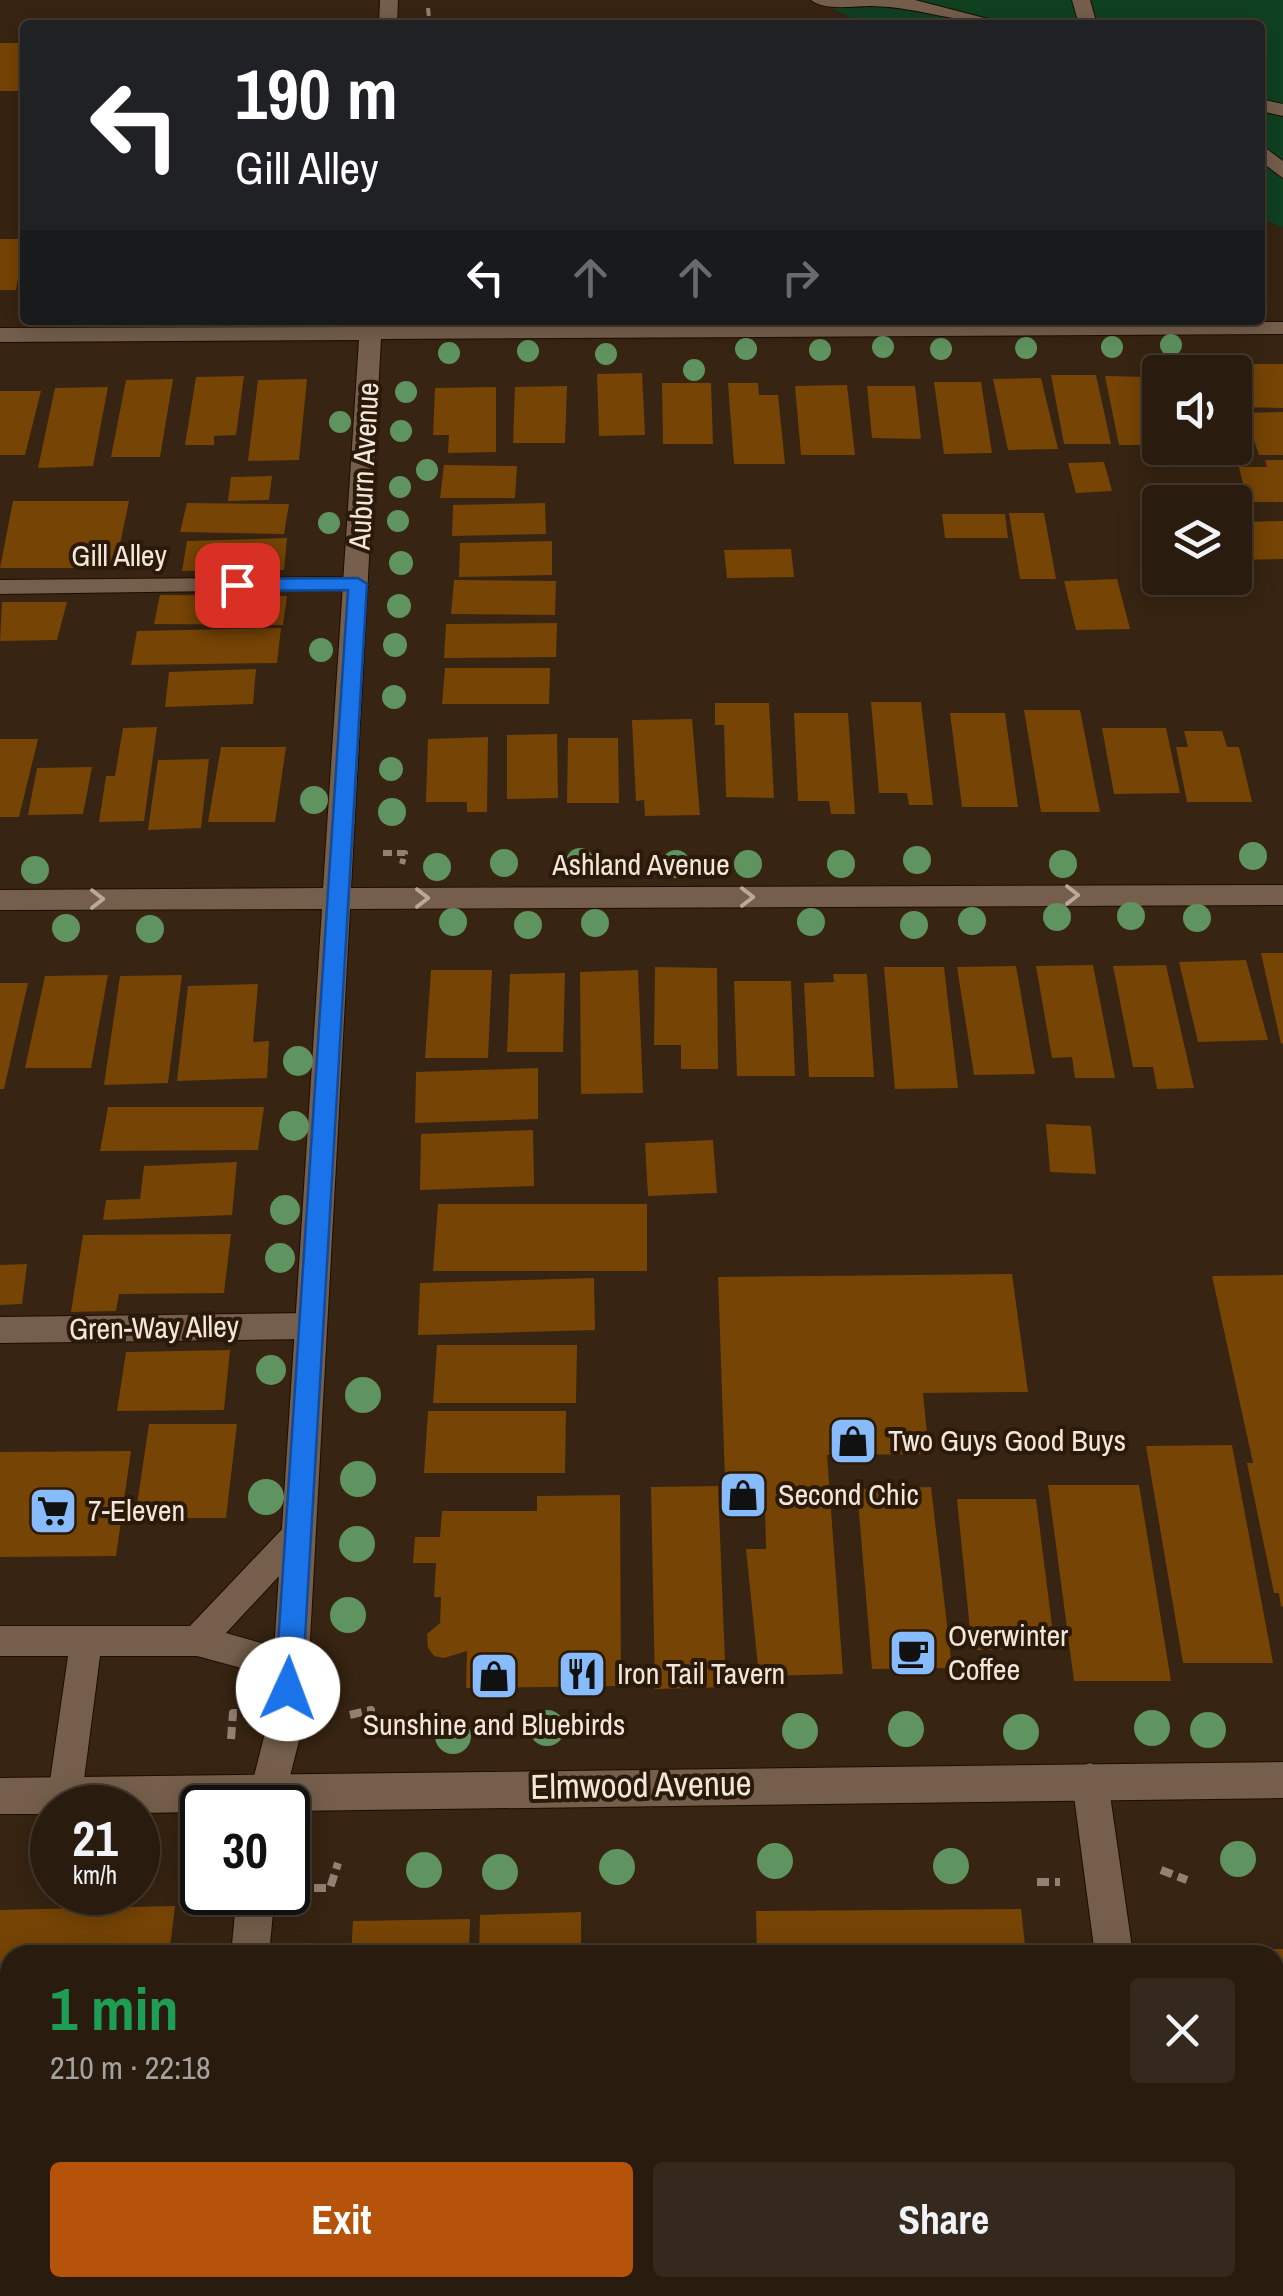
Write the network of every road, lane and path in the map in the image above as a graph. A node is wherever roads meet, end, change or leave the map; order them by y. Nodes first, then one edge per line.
1 (820, 0) edge
2 (920, 0) edge
3 (888, 2) edge
4 (428, 8) dead end
5 (429, 18) dead end
6 (977, 20) edge
7 (370, 326) edge
8 (1283, 328) edge
9 (0, 336) edge
10 (358, 584) junction
11 (0, 587) edge
12 (383, 853) dead end
13 (404, 853) dead end
14 (1283, 894) edge
15 (337, 898) junction
16 (0, 900) edge
17 (308, 1326) junction
18 (0, 1330) edge
19 (297, 1535) junction
20 (0, 1641) edge
21 (86, 1641) junction
22 (197, 1641) junction
23 (289, 1665) junction
24 (233, 1713) dead end
25 (350, 1715) dead end
26 (370, 1738) dead end
27 (231, 1739) dead end
28 (1283, 1780) edge
29 (1090, 1782) junction
30 (66, 1785) edge
31 (269, 1785) edge
32 (0, 1796) edge
33 (30, 1796) edge
34 (310, 1798) edge
35 (338, 1862) dead end
36 (1161, 1870) dead end
37 (1187, 1880) dead end
38 (1036, 1882) dead end
39 (1066, 1882) dead end
40 (314, 1888) dead end
41 (254, 1915) edge
42 (251, 1945) edge
43 (1113, 1945) edge

1 - 3 street
2 - 3 street
3 - 6 street
4 - 5 path
7 - 8 street
7 - 9 street
7 - 10 street, Auburn Avenue
10 - 11 lane, Gill Alley
10 - 15 street, Auburn Avenue
12 - 13 path
15 -> 14 street, Ashland Avenue
16 -> 15 street, Ashland Avenue
15 - 17 street, Auburn Avenue
17 - 18 lane, Gren-Way Alley
17 - 19 street, Auburn Avenue
19 - 22 lane
19 - 23 street, Auburn Avenue
20 - 21 lane
21 - 22 lane
21 - 30 lane
22 - 23 lane
23 - 31 street, Auburn Avenue
24 - 27 path
25 - 26 path
28 - 29 street, Elmwood Avenue
29 - 34 street, Elmwood Avenue
29 - 43 street
32 - 33 street, Elmwood Avenue
35 - 40 path
36 - 37 path
38 - 39 path
41 - 42 street

